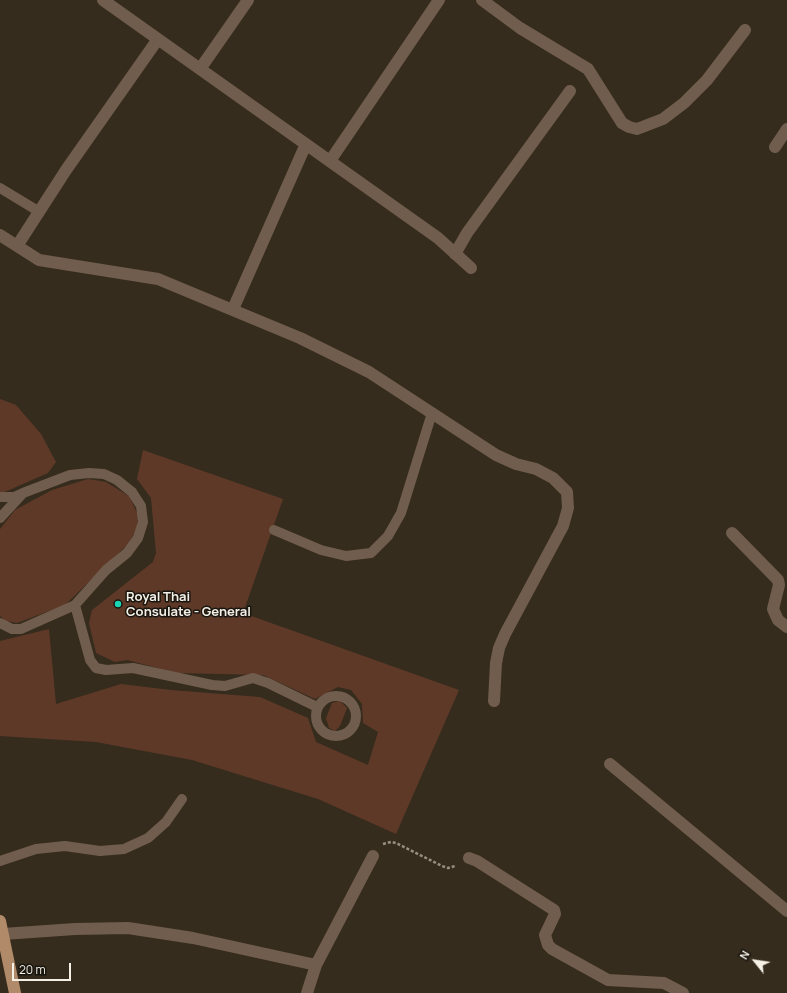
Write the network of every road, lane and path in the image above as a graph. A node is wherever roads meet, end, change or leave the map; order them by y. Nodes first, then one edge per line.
1 (103, 0) edge
2 (248, 0) edge
3 (439, 0) edge
4 (482, 0) edge
5 (745, 30) dead end
6 (158, 39) junction
7 (200, 69) junction
8 (570, 91) dead end
9 (787, 129) edge
10 (306, 144) junction
11 (775, 147) dead end
12 (330, 161) junction
13 (0, 188) edge
14 (38, 211) junction
15 (0, 235) edge
16 (17, 246) junction
17 (455, 254) junction
18 (471, 268) dead end
19 (232, 309) junction
20 (432, 413) junction
21 (23, 493) junction
22 (0, 497) edge
23 (0, 518) edge
24 (274, 530) dead end
25 (732, 533) dead end
26 (75, 605) junction
27 (0, 623) edge
28 (787, 627) edge
29 (494, 701) dead end
30 (317, 707) junction
31 (610, 764) dead end
32 (182, 799) dead end
33 (373, 856) joint
34 (469, 858) joint
35 (0, 861) edge
36 (787, 911) edge
37 (0, 921) edge
38 (3, 934) junction
39 (316, 965) junction
40 (15, 993) edge
41 (307, 993) edge
42 (683, 993) edge

1 - 6 street
2 - 7 street
3 - 12 street
4 - 5 street
6 - 7 street
6 - 14 street
7 - 10 street
8 - 17 street
9 - 11 street
10 - 12 street
10 - 19 street
12 - 17 street
13 - 14 lane
14 - 16 street
15 - 16 street
16 - 19 street
17 - 18 street
19 - 20 street
20 - 24 lane
20 - 29 street
21 - 22 lane
21 - 23 lane
21 - 26 lane
25 - 28 street
26 - 27 lane
26 - 30 lane
30 - 30 lane
31 - 36 street
32 - 35 lane
33 - 34 path
33 - 39 street
34 - 42 street
37 - 38 main road
38 - 39 street
38 - 40 main road
39 - 41 street

